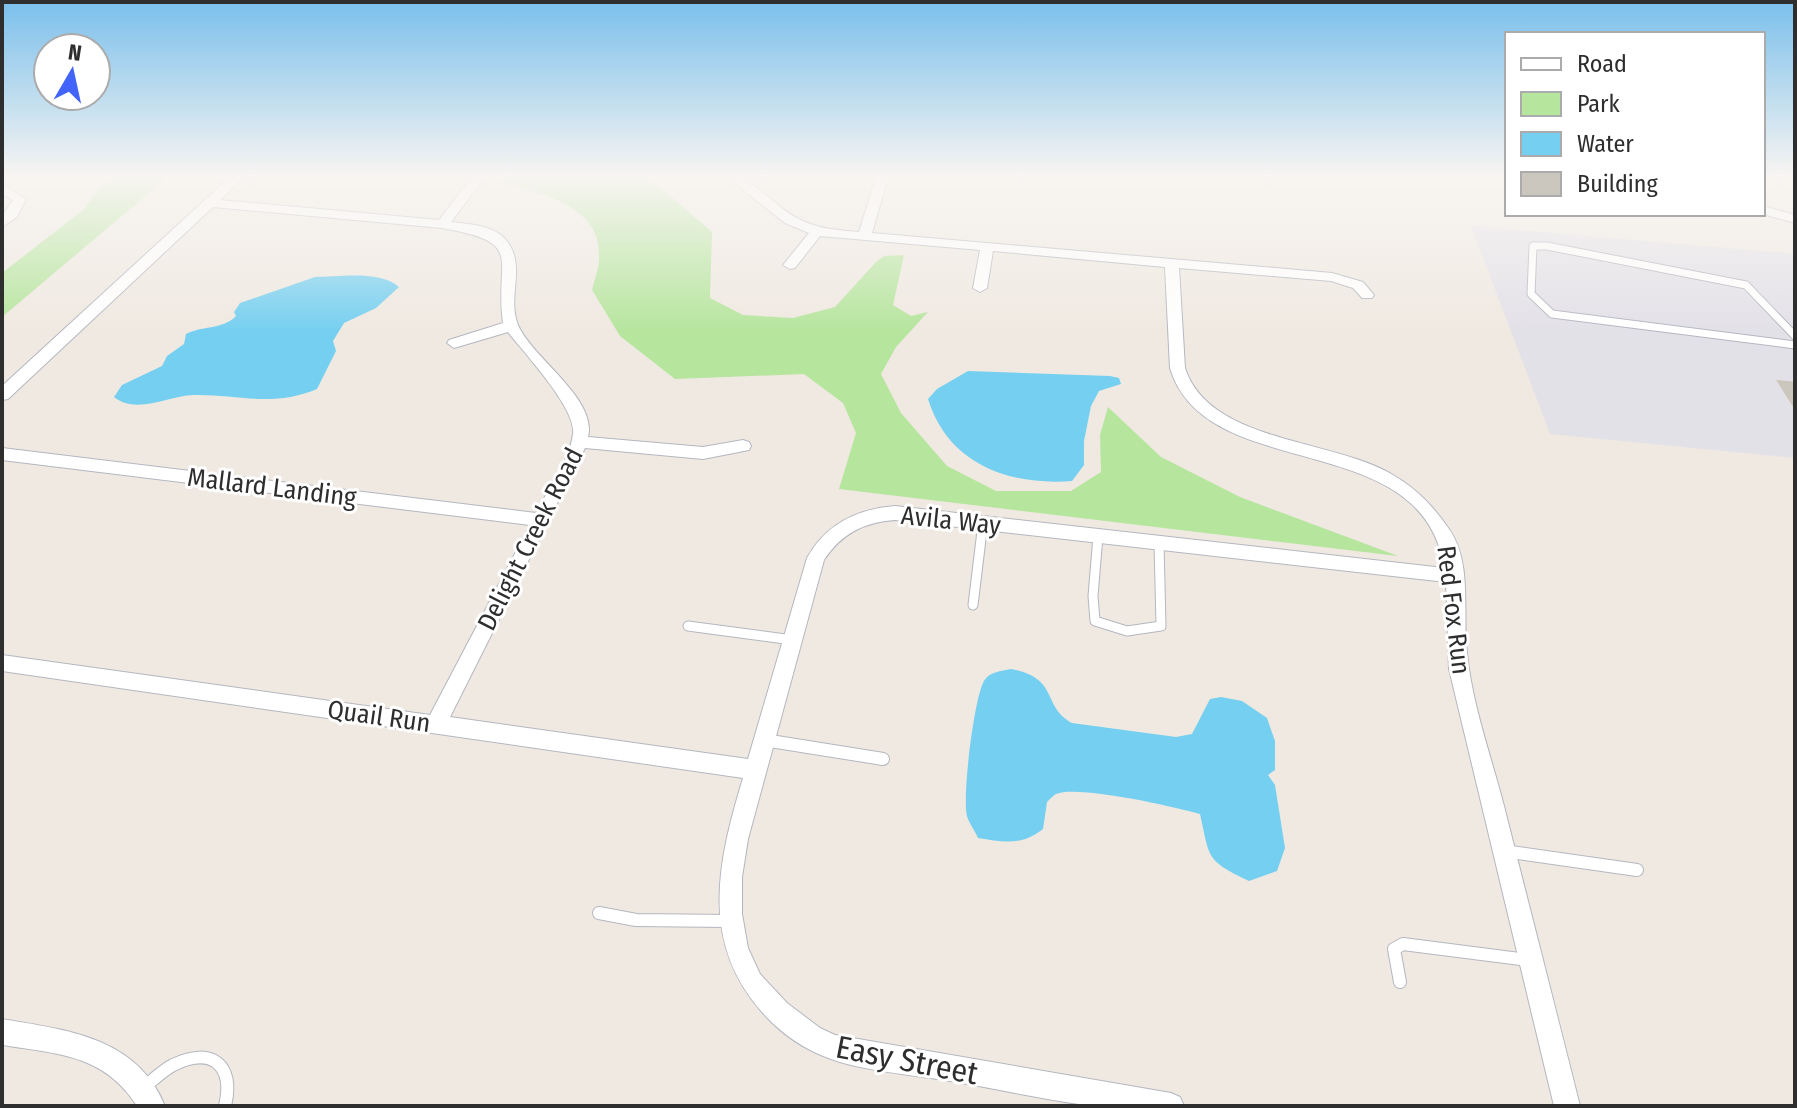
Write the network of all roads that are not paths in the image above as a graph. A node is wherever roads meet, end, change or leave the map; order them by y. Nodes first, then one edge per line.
1 (182, 229) edge
2 (469, 229) edge
3 (810, 229) edge
4 (866, 229) edge
5 (817, 232) junction
6 (864, 236) junction
7 (987, 247) junction
8 (1172, 263) junction
9 (790, 265) dead end
10 (980, 288) dead end
11 (1367, 295) dead end
12 (1781, 320) junction
13 (1795, 322) edge
14 (511, 326) junction
15 (1795, 336) edge
16 (454, 343) dead end
17 (1795, 345) edge
18 (2, 395) edge
19 (580, 442) junction
20 (743, 446) dead end
21 (2, 454) edge
22 (542, 520) junction
23 (983, 523) junction
24 (1098, 536) junction
25 (1159, 543) junction
26 (1453, 576) junction
27 (973, 605) dead end
28 (688, 626) dead end
29 (793, 640) junction
30 (2, 663) edge
31 (436, 724) junction
32 (764, 740) junction
33 (883, 759) dead end
34 (756, 770) junction
35 (1504, 851) junction
36 (1637, 870) dead end
37 (599, 913) dead end
38 (730, 921) junction
39 (1531, 961) junction
40 (1400, 982) dead end
41 (755, 990) joint
42 (2, 1032) edge
43 (147, 1097) edge
44 (225, 1106) edge
45 (1171, 1106) edge
46 (1567, 1106) edge

1 - 18 street
2 - 14 street
3 - 5 street
4 - 6 street
5 - 6 street
5 - 9 street
6 - 7 street
7 - 8 street
7 - 10 street
8 - 11 street
8 - 26 street, Red Fox Run
12 - 13 lane
12 - 15 lane
12 - 17 lane
14 - 16 street
14 - 19 street, Delight Creek Road
19 - 20 street
19 - 22 street, Delight Creek Road
21 - 22 street, Mallard Landing
22 - 31 street, Delight Creek Road
23 - 24 street, Avila Way
23 - 27 lane
23 - 29 street, Avila Way
24 - 25 street, Avila Way
24 - 25 lane
25 - 26 street, Avila Way
26 - 35 street, Red Fox Run
28 - 29 lane
29 - 32 street, Avila Way
30 - 31 street, Quail Run
31 - 34 street, Quail Run
32 - 33 lane
32 - 34 street, Avila Way
34 - 38 street, Avila Way
35 - 36 lane
35 - 39 street, Red Fox Run
37 - 38 lane
38 - 41 street, Avila Way
39 - 40 lane
39 - 46 street, Red Fox Run
41 - 45 street, Easy Street
42 - 43 street
43 - 44 lane

